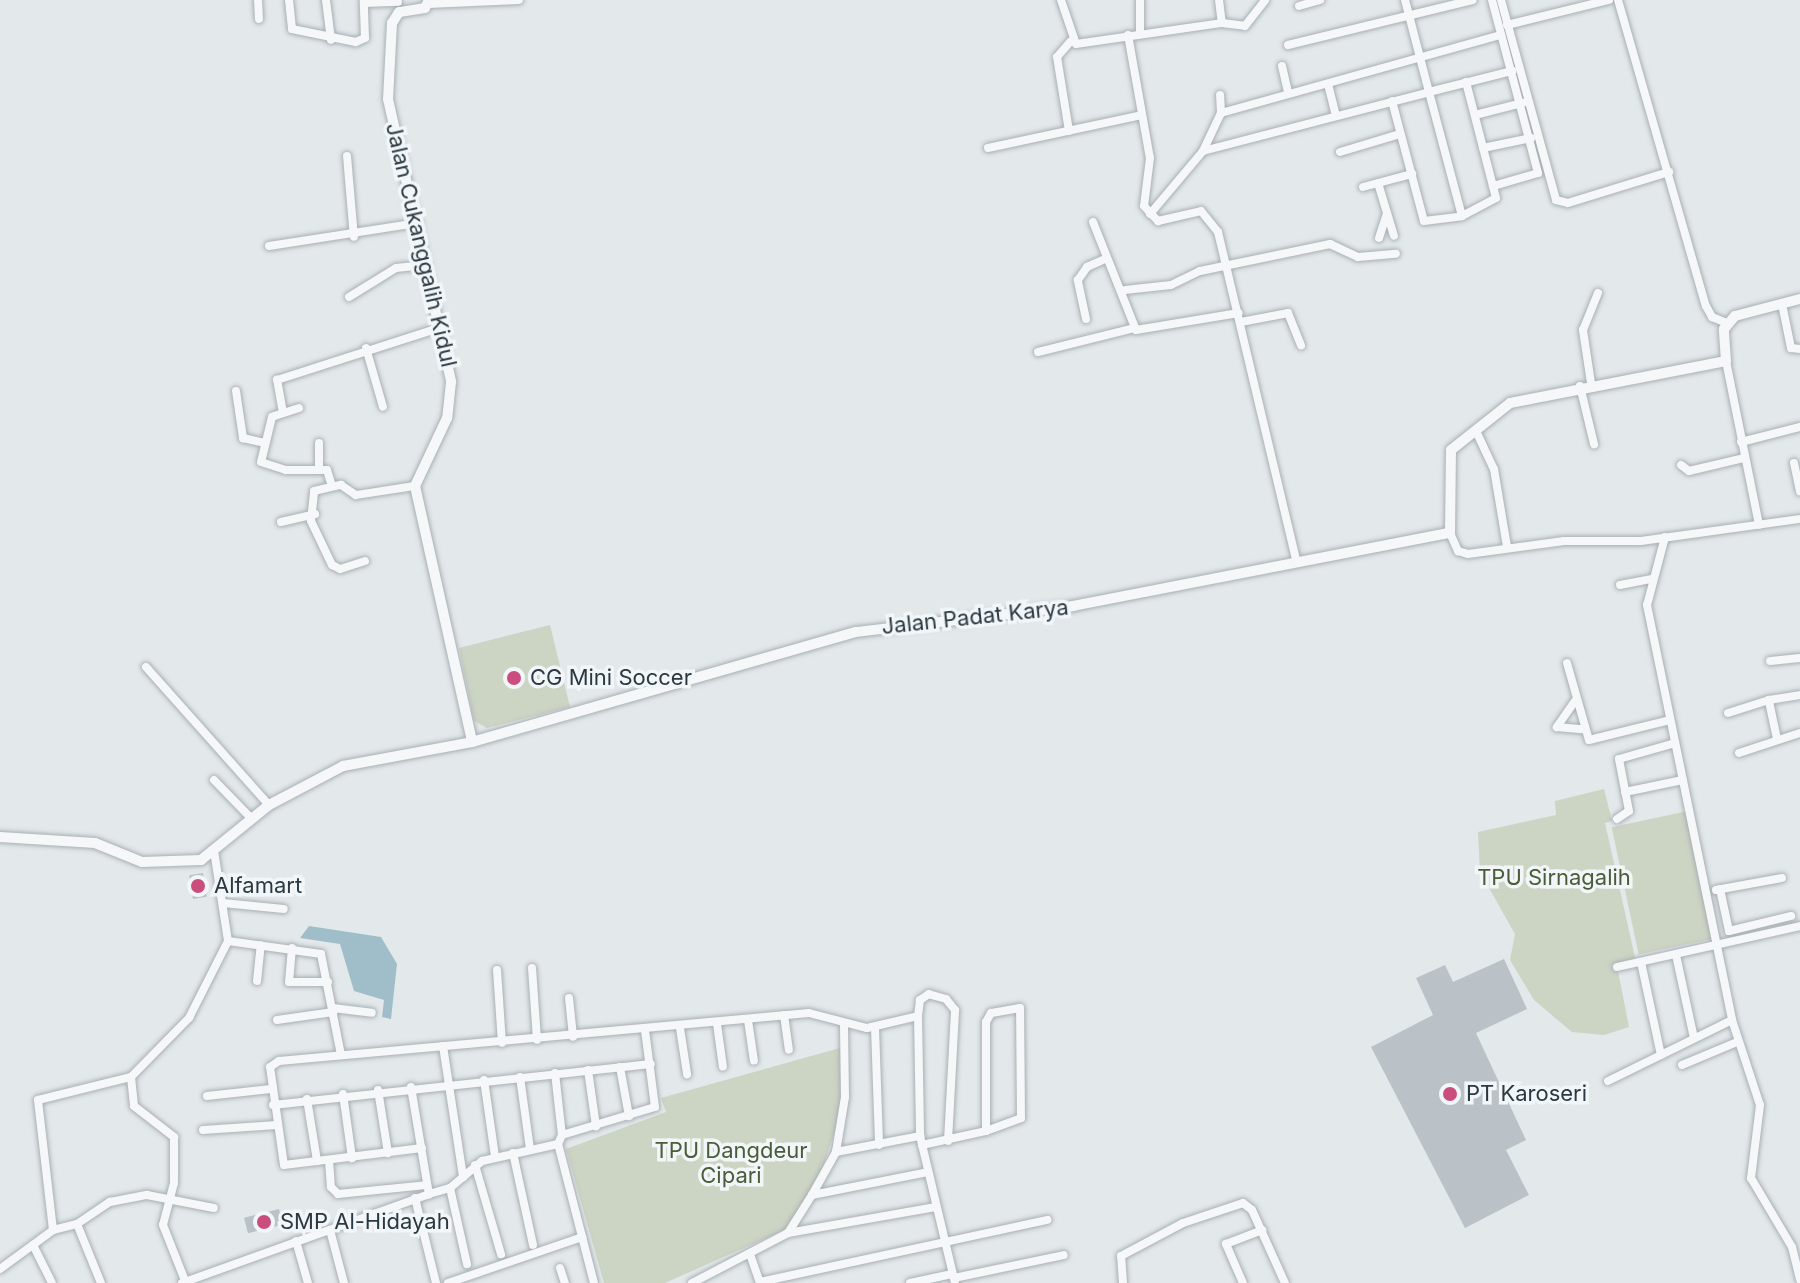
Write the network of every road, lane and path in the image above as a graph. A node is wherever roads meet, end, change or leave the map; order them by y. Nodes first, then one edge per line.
1 (258, 0) edge
2 (289, 0) edge
3 (326, 0) edge
4 (1061, 0) edge
5 (1140, 0) edge
6 (1219, 0) edge
7 (1265, 0) edge
8 (1320, 0) edge
9 (1405, 0) edge
10 (1473, 0) edge
11 (1492, 0) edge
12 (1501, 0) edge
13 (1609, 0) edge
14 (1618, 0) edge
15 (364, 1) edge
16 (514, 1) edge
17 (428, 2) edge
18 (1584, 3) edge
19 (398, 5) edge
20 (1299, 6) dead end
21 (1410, 17) junction
22 (259, 19) dead end
23 (1222, 23) junction
24 (1507, 25) junction
25 (1140, 33) junction
26 (1128, 35) junction
27 (1501, 35) junction
28 (331, 40) junction
29 (1071, 41) junction
30 (1288, 45) dead end
31 (1420, 60) junction
32 (1282, 66) dead end
33 (1512, 71) junction
34 (1466, 82) junction
35 (1328, 84) junction
36 (1288, 91) junction
37 (1429, 92) junction
38 (1220, 95) dead end
39 (1392, 101) junction
40 (1522, 103) junction
41 (1221, 113) junction
42 (1142, 115) junction
43 (1475, 115) junction
44 (1336, 116) junction
45 (1069, 131) junction
46 (1400, 134) junction
47 (1531, 138) junction
48 (988, 148) dead end
49 (1483, 148) junction
50 (1203, 151) junction
51 (1340, 152) dead end
52 (347, 156) dead end
53 (1669, 172) junction
54 (1412, 174) junction
55 (1378, 183) junction
56 (1493, 186) junction
57 (1363, 187) dead end
58 (1150, 214) junction
59 (1387, 214) junction
60 (1462, 216) junction
61 (419, 222) junction
62 (1093, 222) dead end
63 (1394, 236) dead end
64 (354, 237) junction
65 (1379, 238) dead end
66 (269, 246) dead end
67 (1396, 254) dead end
68 (1105, 259) junction
69 (428, 265) junction
70 (1227, 266) junction
71 (1125, 290) junction
72 (1598, 293) dead end
73 (349, 297) dead end
74 (1800, 299) edge
75 (1782, 304) junction
76 (1240, 318) junction
77 (1086, 319) dead end
78 (1727, 323) junction
79 (442, 327) junction
80 (1135, 328) junction
81 (1301, 346) dead end
82 (366, 348) junction
83 (1800, 349) edge
84 (1038, 352) dead end
85 (1726, 361) junction
86 (1585, 384) junction
87 (236, 391) dead end
88 (383, 407) dead end
89 (299, 408) dead end
90 (283, 413) junction
91 (1800, 427) edge
92 (1477, 433) junction
93 (1741, 442) junction
94 (265, 443) junction
95 (319, 443) dead end
96 (1594, 444) dead end
97 (1744, 458) junction
98 (1794, 463) dead end
99 (1681, 465) dead end
100 (319, 469) junction
101 (332, 486) junction
102 (415, 486) junction
103 (1800, 491) edge
104 (316, 514) junction
105 (1800, 519) edge
106 (281, 522) dead end
107 (1759, 525) junction
108 (1450, 533) junction
109 (1665, 537) junction
110 (1507, 547) junction
111 (365, 561) dead end
112 (1297, 563) junction
113 (1650, 579) junction
114 (1620, 585) dead end
115 (1800, 658) edge
116 (1770, 661) dead end
117 (1567, 663) dead end
118 (146, 667) dead end
119 (1800, 695) edge
120 (1769, 700) junction
121 (1575, 701) junction
122 (1728, 713) dead end
123 (1670, 720) junction
124 (1582, 729) junction
125 (1800, 733) edge
126 (1777, 739) junction
127 (472, 742) junction
128 (1675, 743) junction
129 (1739, 753) dead end
130 (214, 780) dead end
131 (1683, 780) junction
132 (1625, 792) junction
133 (269, 805) junction
134 (251, 818) junction
135 (1617, 819) dead end
136 (0, 837) edge
137 (214, 851) junction
138 (1782, 878) dead end
139 (1720, 889) junction
140 (1708, 891) junction
141 (223, 903) junction
142 (284, 909) dead end
143 (1791, 916) dead end
144 (1800, 926) edge
145 (228, 941) junction
146 (1719, 943) junction
147 (261, 945) junction
148 (292, 948) junction
149 (1676, 955) junction
150 (1641, 962) junction
151 (1617, 967) dead end
152 (532, 968) dead end
153 (497, 970) dead end
154 (257, 981) dead end
155 (328, 982) junction
156 (569, 998) dead end
157 (333, 1010) junction
158 (372, 1013) dead end
159 (784, 1015) junction
160 (918, 1016) junction
161 (277, 1020) dead end
162 (748, 1020) junction
163 (1732, 1020) junction
164 (717, 1024) junction
165 (844, 1025) junction
166 (680, 1028) junction
167 (875, 1028) junction
168 (645, 1030) junction
169 (573, 1037) junction
170 (1694, 1038) junction
171 (537, 1040) junction
172 (1737, 1042) junction
173 (502, 1043) junction
174 (443, 1046) junction
175 (789, 1050) dead end
176 (341, 1055) junction
177 (1661, 1055) junction
178 (754, 1061) dead end
179 (651, 1064) junction
180 (1682, 1065) dead end
181 (620, 1067) junction
182 (723, 1067) dead end
183 (588, 1070) junction
184 (555, 1073) junction
185 (687, 1074) dead end
186 (131, 1077) junction
187 (520, 1077) junction
188 (484, 1080) junction
189 (1608, 1081) dead end
190 (447, 1083) junction
191 (411, 1087) junction
192 (271, 1089) junction
193 (378, 1090) junction
194 (343, 1094) junction
195 (207, 1096) dead end
196 (307, 1099) junction
197 (273, 1105) junction
198 (629, 1116) junction
199 (277, 1125) junction
200 (596, 1126) junction
201 (203, 1130) dead end
202 (986, 1131) junction
203 (560, 1139) junction
204 (921, 1141) junction
205 (948, 1141) junction
206 (879, 1145) junction
207 (422, 1148) junction
208 (530, 1149) junction
209 (836, 1152) junction
210 (388, 1153) junction
211 (513, 1153) junction
212 (495, 1156) junction
213 (352, 1158) junction
214 (329, 1160) junction
215 (317, 1161) junction
216 (475, 1165) junction
217 (928, 1172) junction
218 (463, 1177) junction
219 (450, 1188) junction
220 (428, 1190) junction
221 (812, 1195) junction
222 (170, 1197) junction
223 (415, 1198) junction
224 (936, 1207) junction
225 (214, 1208) dead end
226 (1047, 1220) dead end
227 (77, 1224) junction
228 (53, 1230) junction
229 (330, 1230) junction
230 (1262, 1230) junction
231 (788, 1233) junction
232 (582, 1237) junction
233 (296, 1241) junction
234 (945, 1242) junction
235 (33, 1245) junction
236 (533, 1245) dead end
237 (501, 1254) dead end
238 (750, 1254) junction
239 (1064, 1255) dead end
240 (468, 1268) junction
241 (560, 1268) dead end
242 (0, 1269) edge
243 (714, 1272) junction
244 (954, 1278) edge
245 (1800, 1280) edge
246 (184, 1282) edge
247 (760, 1282) edge
248 (52, 1283) edge
249 (101, 1283) edge
250 (308, 1283) edge
251 (344, 1283) edge
252 (436, 1283) edge
253 (448, 1283) edge
254 (472, 1283) edge
255 (565, 1283) edge
256 (594, 1283) edge
257 (692, 1283) edge
258 (718, 1283) edge
259 (910, 1283) edge
260 (1123, 1283) edge
261 (1243, 1283) edge
262 (1285, 1283) edge

1 - 22 street
2 - 28 street
3 - 28 street
4 - 29 street
5 - 25 street
6 - 23 street
7 - 23 street
8 - 20 street
9 - 21 street
10 - 21 street
11 - 27 street
12 - 24 street
13 - 18 street
14 - 53 street
15 - 19 street
15 - 28 street
16 - 17 street
17 - 19 street
18 - 24 street
19 - 61 street, Jalan Cukanggalih Kidul
21 - 30 street
21 - 31 street
23 - 25 street
24 - 53 street
25 - 26 street
26 - 29 street
26 - 42 street
27 - 31 street
27 - 33 street
29 - 45 street
31 - 35 street
31 - 37 street
32 - 36 street
33 - 34 street
33 - 40 street
34 - 37 street
34 - 43 street
35 - 36 street
35 - 44 street
36 - 41 street
37 - 39 street
37 - 60 street
38 - 41 street
39 - 44 street
39 - 46 street
40 - 43 street
40 - 47 street
41 - 50 street
42 - 45 street
42 - 58 street
43 - 49 street
44 - 50 street
45 - 48 street
46 - 51 street
46 - 54 street
47 - 49 street
47 - 56 street
49 - 56 street
50 - 58 street
52 - 64 street
53 - 78 street
54 - 55 street
54 - 60 street
55 - 57 street
55 - 59 street
56 - 60 street
58 - 70 street
59 - 63 street
59 - 65 street
61 - 64 street
61 - 69 street, Jalan Cukanggalih Kidul
62 - 68 street
64 - 66 street
67 - 70 street
68 - 71 street
68 - 77 street
69 - 73 street
69 - 79 street, Jalan Cukanggalih Kidul
70 - 71 street
70 - 76 street
71 - 80 street
72 - 86 street
74 - 75 street
75 - 78 street
75 - 83 street
76 - 80 street
76 - 81 street
76 - 112 street
78 - 85 street
79 - 82 street
79 - 102 street, Jalan Cukanggalih Kidul
80 - 84 street
82 - 88 street
82 - 90 street
85 - 86 street
85 - 93 street
86 - 92 street
86 - 96 street
87 - 94 street
89 - 90 street
90 - 94 street
91 - 93 street
92 - 108 street
92 - 110 street
93 - 97 street
94 - 100 street
95 - 100 street
97 - 99 street
97 - 107 street
98 - 103 street
100 - 101 street
101 - 102 street
101 - 104 street
102 - 127 street
104 - 106 street
104 - 111 street
105 - 107 street
107 - 109 street
108 - 110 street
108 - 112 street, Jalan Padat Karya
109 - 110 street
109 - 113 street
112 - 127 street, Jalan Padat Karya
113 - 114 street
113 - 123 street
115 - 116 street
117 - 121 street
118 - 133 street
119 - 120 street
120 - 122 street
120 - 126 street
121 - 124 street
121 - 124 street
123 - 124 street
123 - 128 street
125 - 126 street
126 - 129 street
127 - 133 street, Jalan Padat Karya
128 - 131 street
128 - 132 street
130 - 134 street
131 - 132 street
131 - 140 street
132 - 135 street
133 - 134 street, Jalan Padat Karya
134 - 137 street, Jalan Padat Karya
136 - 137 street, Jalan Padat Karya
137 - 141 street
138 - 139 street
139 - 140 street
139 - 143 street
140 - 146 street
141 - 142 street
141 - 145 street
144 - 146 street
145 - 147 street
145 - 186 street
146 - 149 street
146 - 163 street
147 - 148 street
147 - 154 street
148 - 155 street
148 - 155 street
149 - 150 street
149 - 170 street
150 - 151 street
150 - 177 street
152 - 171 street
153 - 173 street
155 - 157 street
156 - 169 street
157 - 158 street
157 - 161 street
157 - 176 street
159 - 162 street
159 - 165 street
159 - 175 street
160 - 167 street
160 - 204 street
160 - 205 street
162 - 164 street
162 - 178 street
163 - 170 street
163 - 172 street
164 - 166 street
164 - 182 street
165 - 167 street
165 - 209 street
166 - 168 street
166 - 185 street
167 - 206 street
168 - 169 street
168 - 179 street
169 - 171 street
170 - 177 street
171 - 173 street
172 - 180 street
172 - 245 street
173 - 174 street
174 - 176 street
174 - 190 street
176 - 192 street
177 - 189 street
179 - 181 street
179 - 198 street
181 - 183 street
181 - 198 street
183 - 184 street
183 - 200 street
184 - 187 street
184 - 203 street
186 - 222 street
186 - 228 street
187 - 188 street
187 - 208 street
188 - 190 street
188 - 212 street
190 - 191 street
190 - 218 street
191 - 193 street
191 - 207 street
192 - 195 street
192 - 197 street
193 - 194 street
193 - 210 street
194 - 196 street
194 - 213 street
196 - 197 street
196 - 215 street
197 - 199 street
198 - 200 street
199 - 201 street
199 - 215 street
200 - 203 street
202 - 202 street
202 - 205 street
203 - 208 street
203 - 232 street
204 - 205 street
204 - 206 street
204 - 217 street
206 - 209 street
207 - 210 street
207 - 220 street
208 - 211 street
209 - 221 street
210 - 213 street
211 - 212 street
211 - 236 street
212 - 216 street
213 - 214 street
214 - 215 street
214 - 220 street
216 - 218 street
216 - 237 street
217 - 221 street
217 - 224 street
218 - 219 street
219 - 220 street
219 - 240 street
220 - 223 street
221 - 231 street
222 - 225 street
222 - 227 street
222 - 246 street
223 - 229 street
223 - 252 street
224 - 231 street
224 - 234 street
226 - 234 street
227 - 228 street
227 - 249 street
228 - 235 street
229 - 233 street
229 - 251 street
230 - 260 street
230 - 261 street
230 - 262 street
231 - 238 street
232 - 240 street
232 - 256 street
233 - 246 street
233 - 250 street
234 - 244 street
234 - 247 street
235 - 242 street
235 - 248 street
238 - 243 street
238 - 247 street
239 - 244 street
240 - 253 street
240 - 254 street
241 - 255 street
243 - 257 street
243 - 258 street
244 - 259 street

